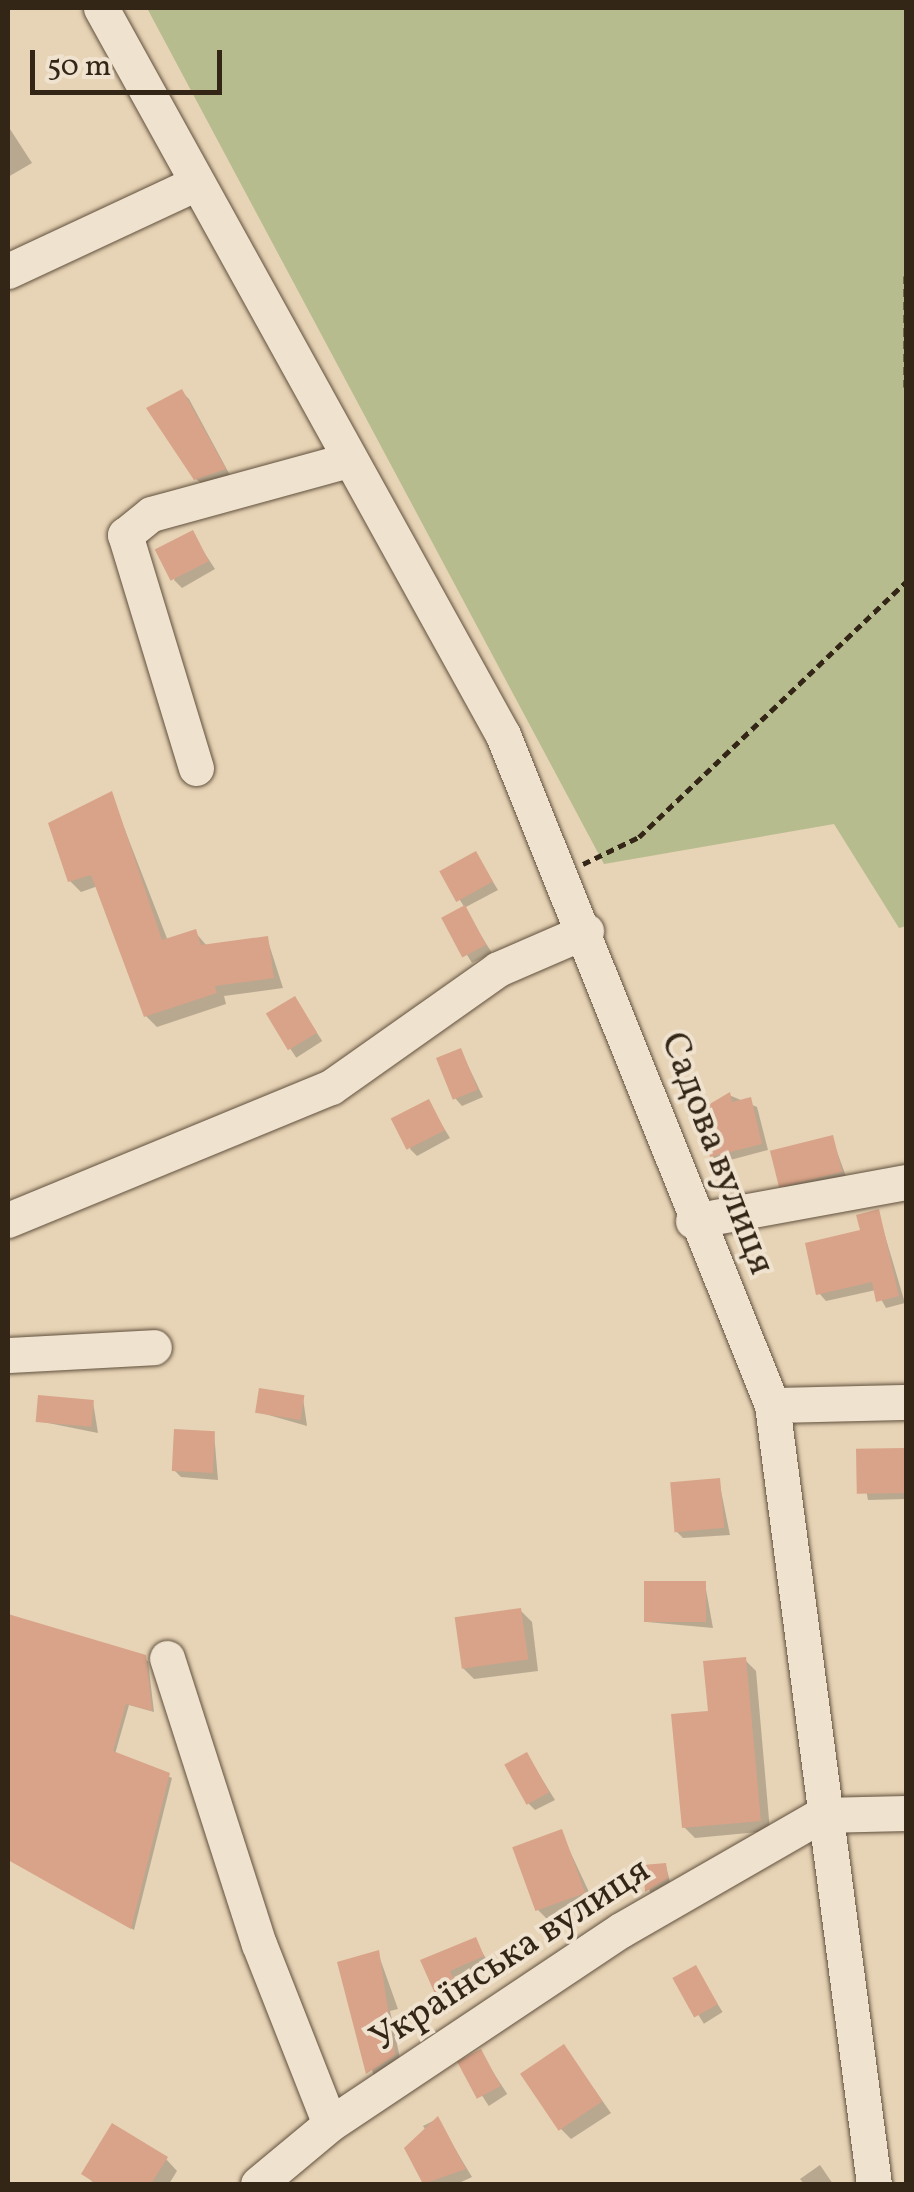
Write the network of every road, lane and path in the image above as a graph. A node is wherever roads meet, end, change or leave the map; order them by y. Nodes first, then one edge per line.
1 (100, 8) edge
2 (197, 183) junction
3 (8, 271) edge
4 (906, 276) edge
5 (906, 387) edge
6 (349, 460) junction
7 (906, 582) edge
8 (196, 768) dead end
9 (565, 874) junction
10 (586, 931) junction
11 (906, 1182) edge
12 (8, 1220) edge
13 (693, 1222) junction
14 (154, 1348) dead end
15 (8, 1355) edge
16 (906, 1402) edge
17 (772, 1405) junction
18 (166, 1658) dead end
19 (906, 1813) edge
20 (821, 1815) junction
21 (330, 2124) junction
22 (258, 2184) edge
23 (874, 2184) edge

1 - 2 street, Садова вулиця
2 - 3 street
2 - 6 street, Садова вулиця
4 - 5 path
6 - 8 street
6 - 9 street, Садова вулиця
7 - 9 path
9 - 10 street, Садова вулиця
10 - 12 street
10 - 13 street, Садова вулиця
11 - 13 street
13 - 17 street, Садова вулиця
14 - 15 street
16 - 17 street
17 - 20 street, Садова вулиця
18 - 21 street
19 - 20 street
20 - 21 street, Українська вулиця
20 - 23 street, Садова вулиця
21 - 22 street, Українська вулиця

